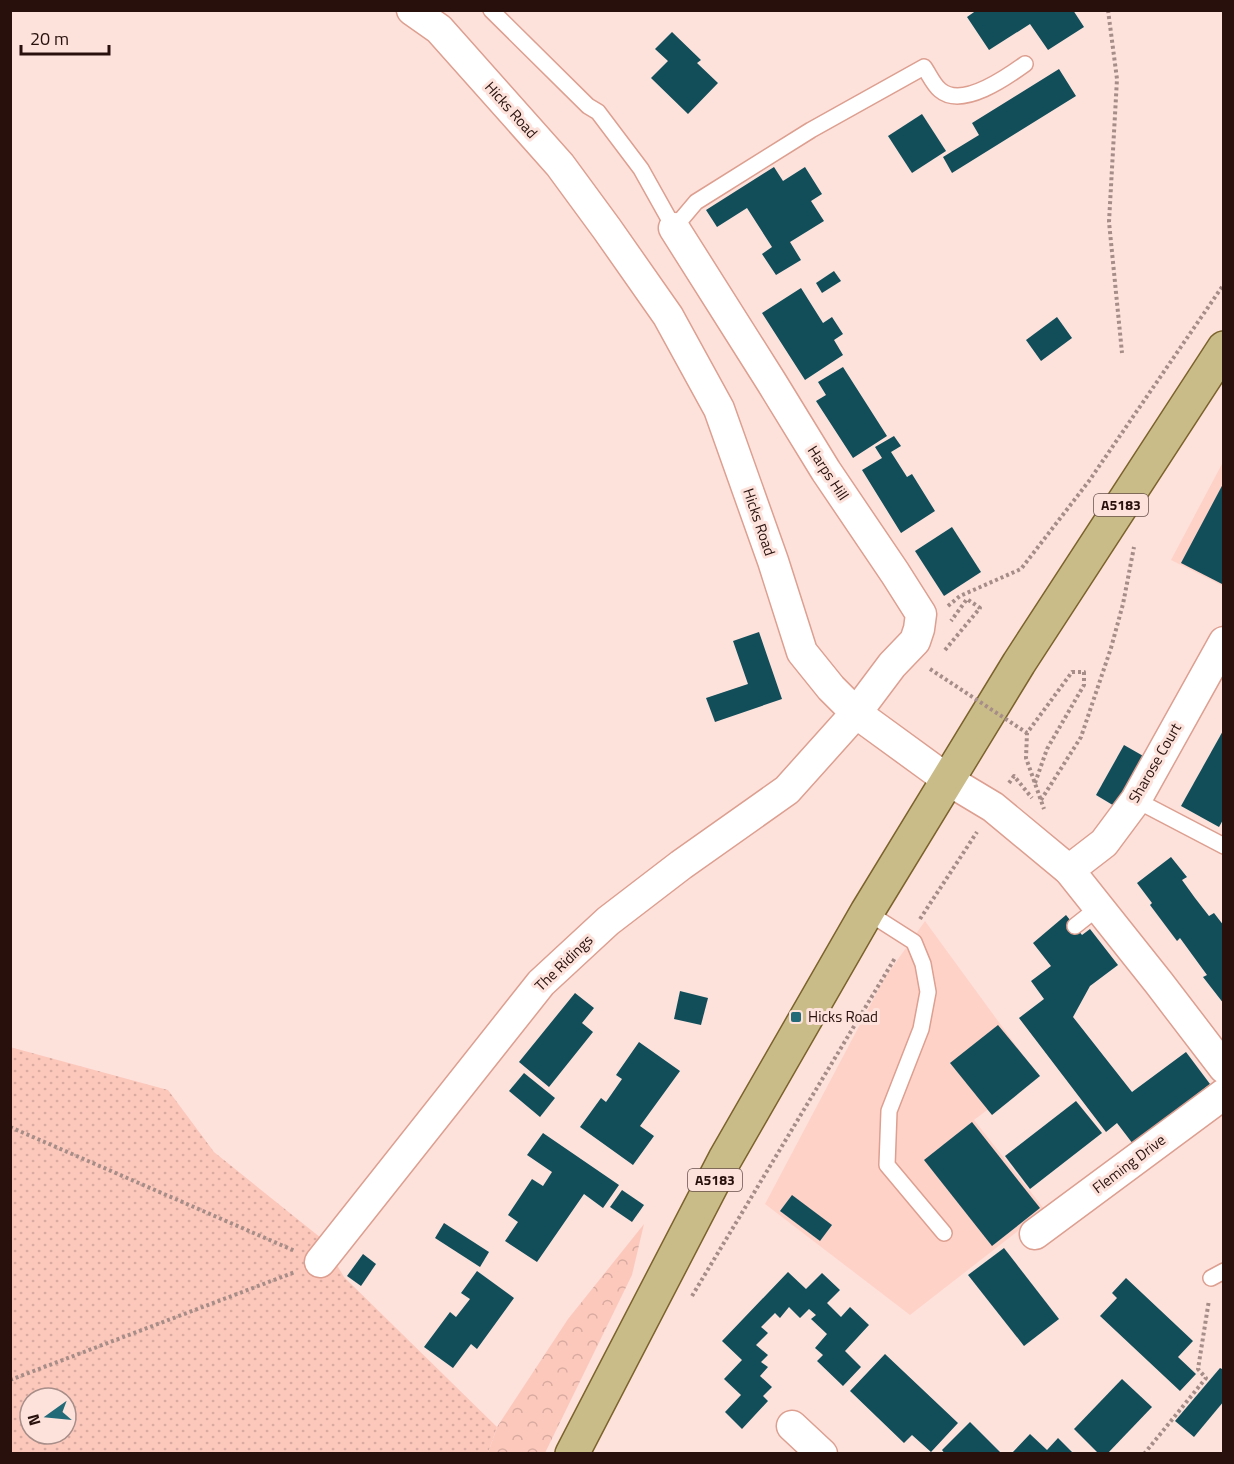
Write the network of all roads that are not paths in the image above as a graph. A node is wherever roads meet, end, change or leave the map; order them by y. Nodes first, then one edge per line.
1 (412, 10) edge
2 (491, 10) edge
3 (1025, 64) dead end
4 (674, 228) junction
5 (1224, 348) edge
6 (1224, 642) edge
7 (856, 713) junction
8 (948, 780) junction
9 (1136, 800) junction
10 (1224, 846) edge
11 (1069, 870) junction
12 (1099, 907) junction
13 (867, 912) junction
14 (1075, 926) dead end
15 (1224, 1068) edge
16 (1224, 1094) edge
17 (944, 1233) dead end
18 (1035, 1234) dead end
19 (320, 1262) road end
20 (792, 1425) dead end
21 (573, 1454) edge
22 (822, 1454) edge

1 - 7 street, Hicks Road
2 - 4 lane
3 - 4 lane
4 - 7 street, Harps Hill
5 - 8 main road, A5183
6 - 9 street, Sharose Court
7 - 8 street, Hicks Road
7 - 19 street, The Ridings
8 - 11 street, Hicks Road
8 - 13 main road, A5183
9 - 10 lane
9 - 11 street, Sharose Court
11 - 12 street, Hicks Road
12 - 14 lane
12 - 15 street, Hicks Road
13 - 17 lane
13 - 21 main road, A5183
16 - 18 street, Fleming Drive
20 - 22 street

